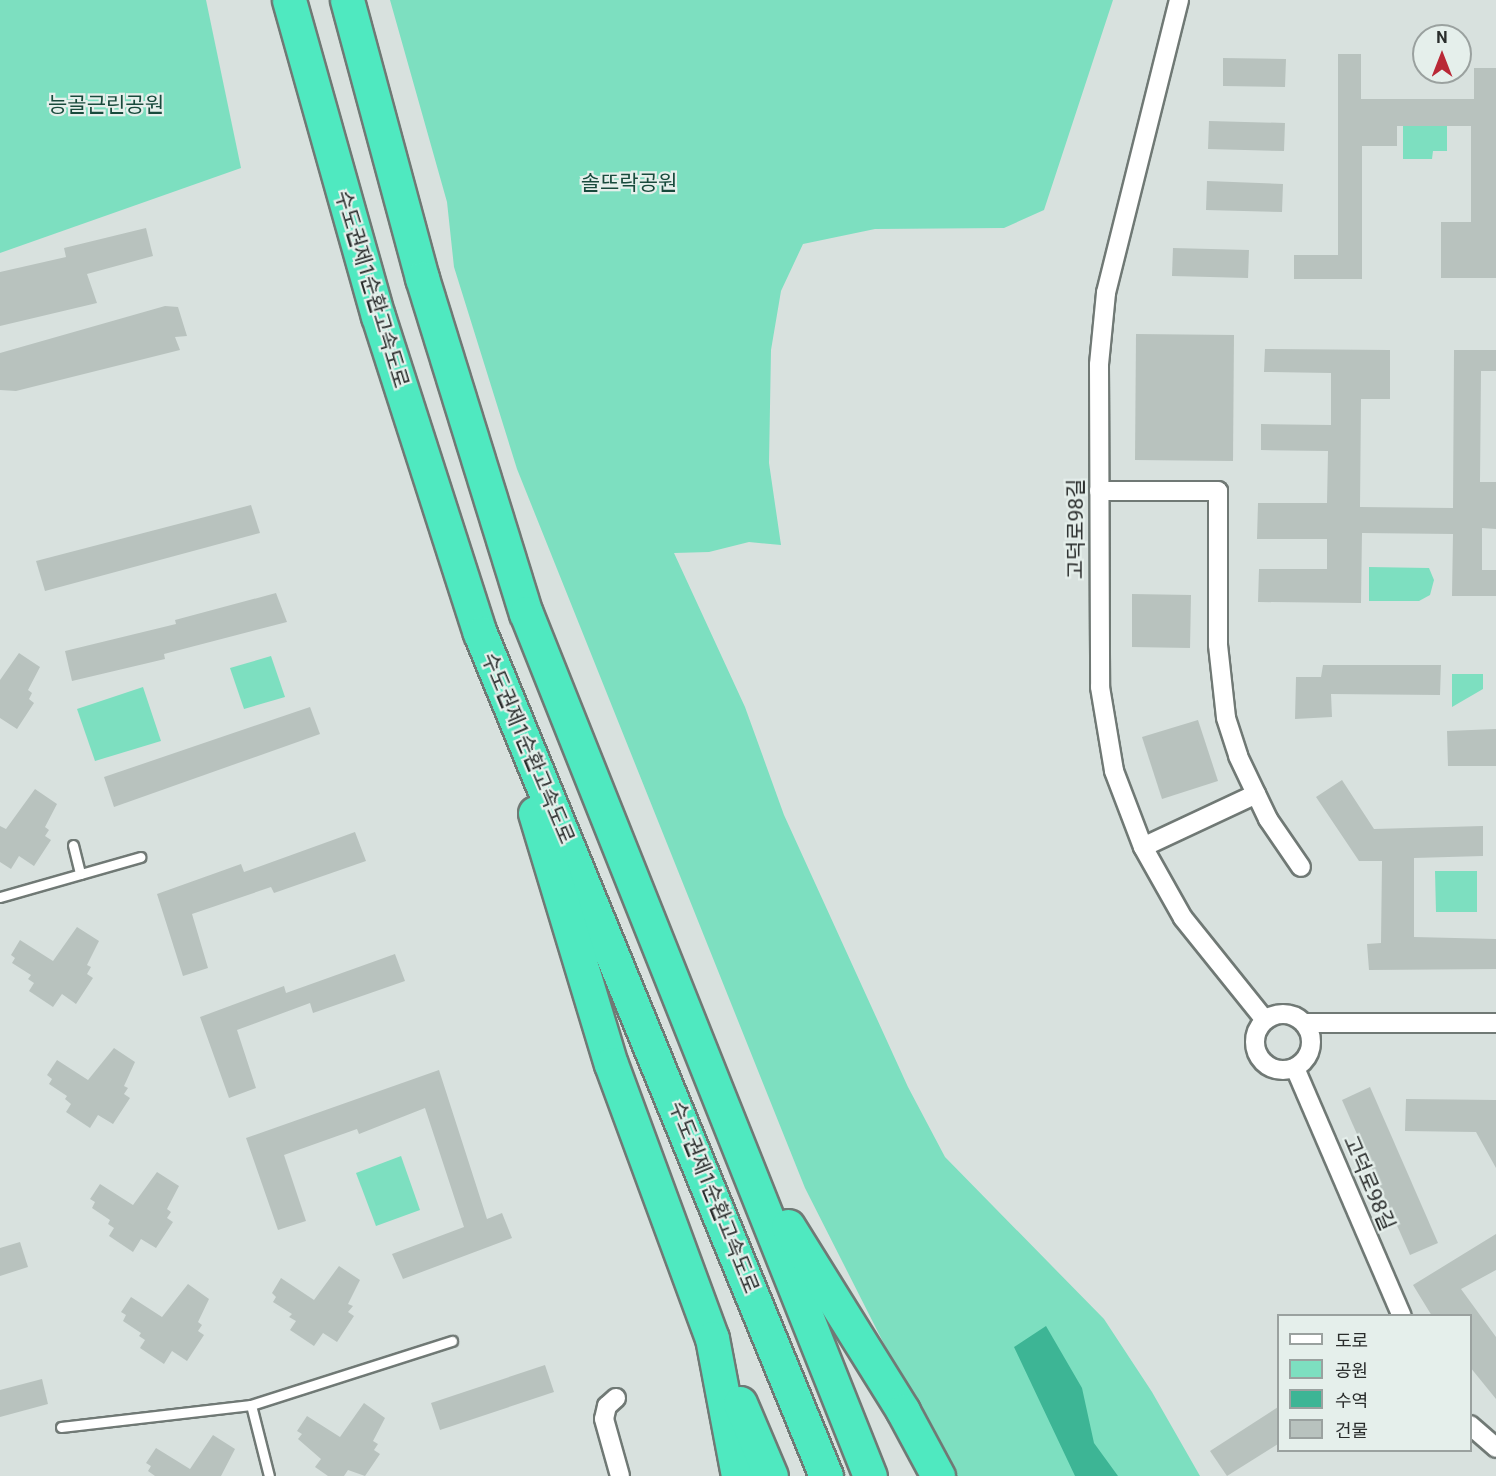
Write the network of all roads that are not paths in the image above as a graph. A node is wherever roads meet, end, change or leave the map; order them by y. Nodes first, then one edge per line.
1 (289, 0) edge
2 (347, 0) edge
3 (1179, 0) edge
4 (1099, 491) junction
5 (480, 633) junction
6 (1256, 794) junction
7 (73, 845) dead end
8 (1143, 847) junction
9 (140, 857) dead end
10 (1301, 867) dead end
11 (80, 874) junction
12 (0, 897) edge
13 (1265, 1020) junction
14 (1304, 1023) junction
15 (1496, 1023) edge
16 (1295, 1068) junction
17 (745, 1159) junction
18 (1401, 1314) edge
19 (712, 1338) junction
20 (452, 1341) dead end
21 (616, 1398) dead end
22 (251, 1405) junction
23 (61, 1427) dead end
24 (1472, 1427) edge
25 (1496, 1448) edge
26 (269, 1476) edge
27 (620, 1476) edge
28 (738, 1476) edge
29 (771, 1476) edge
30 (826, 1476) edge
31 (870, 1476) edge
32 (938, 1476) edge

1 - 5 highway, 수도권제1순환고속도로
2 - 17 highway, 수도권제1순환고속도로
3 - 4 street, 고덕로98길
4 - 6 street
4 - 8 street, 고덕로98길
5 - 19 highway
5 - 30 highway, 수도권제1순환고속도로
6 - 8 street
6 - 10 street
7 - 11 lane
8 - 13 street, 고덕로98길
9 - 11 lane
11 - 12 lane
13 - 14 street
13 - 16 street
14 - 15 street
14 - 16 street
16 - 18 street, 고덕로98길
17 - 31 highway, 수도권제1순환고속도로
17 - 32 highway
19 - 28 highway
19 - 29 highway
20 - 22 lane
21 - 27 street
22 - 23 lane
22 - 26 lane
24 - 25 street

